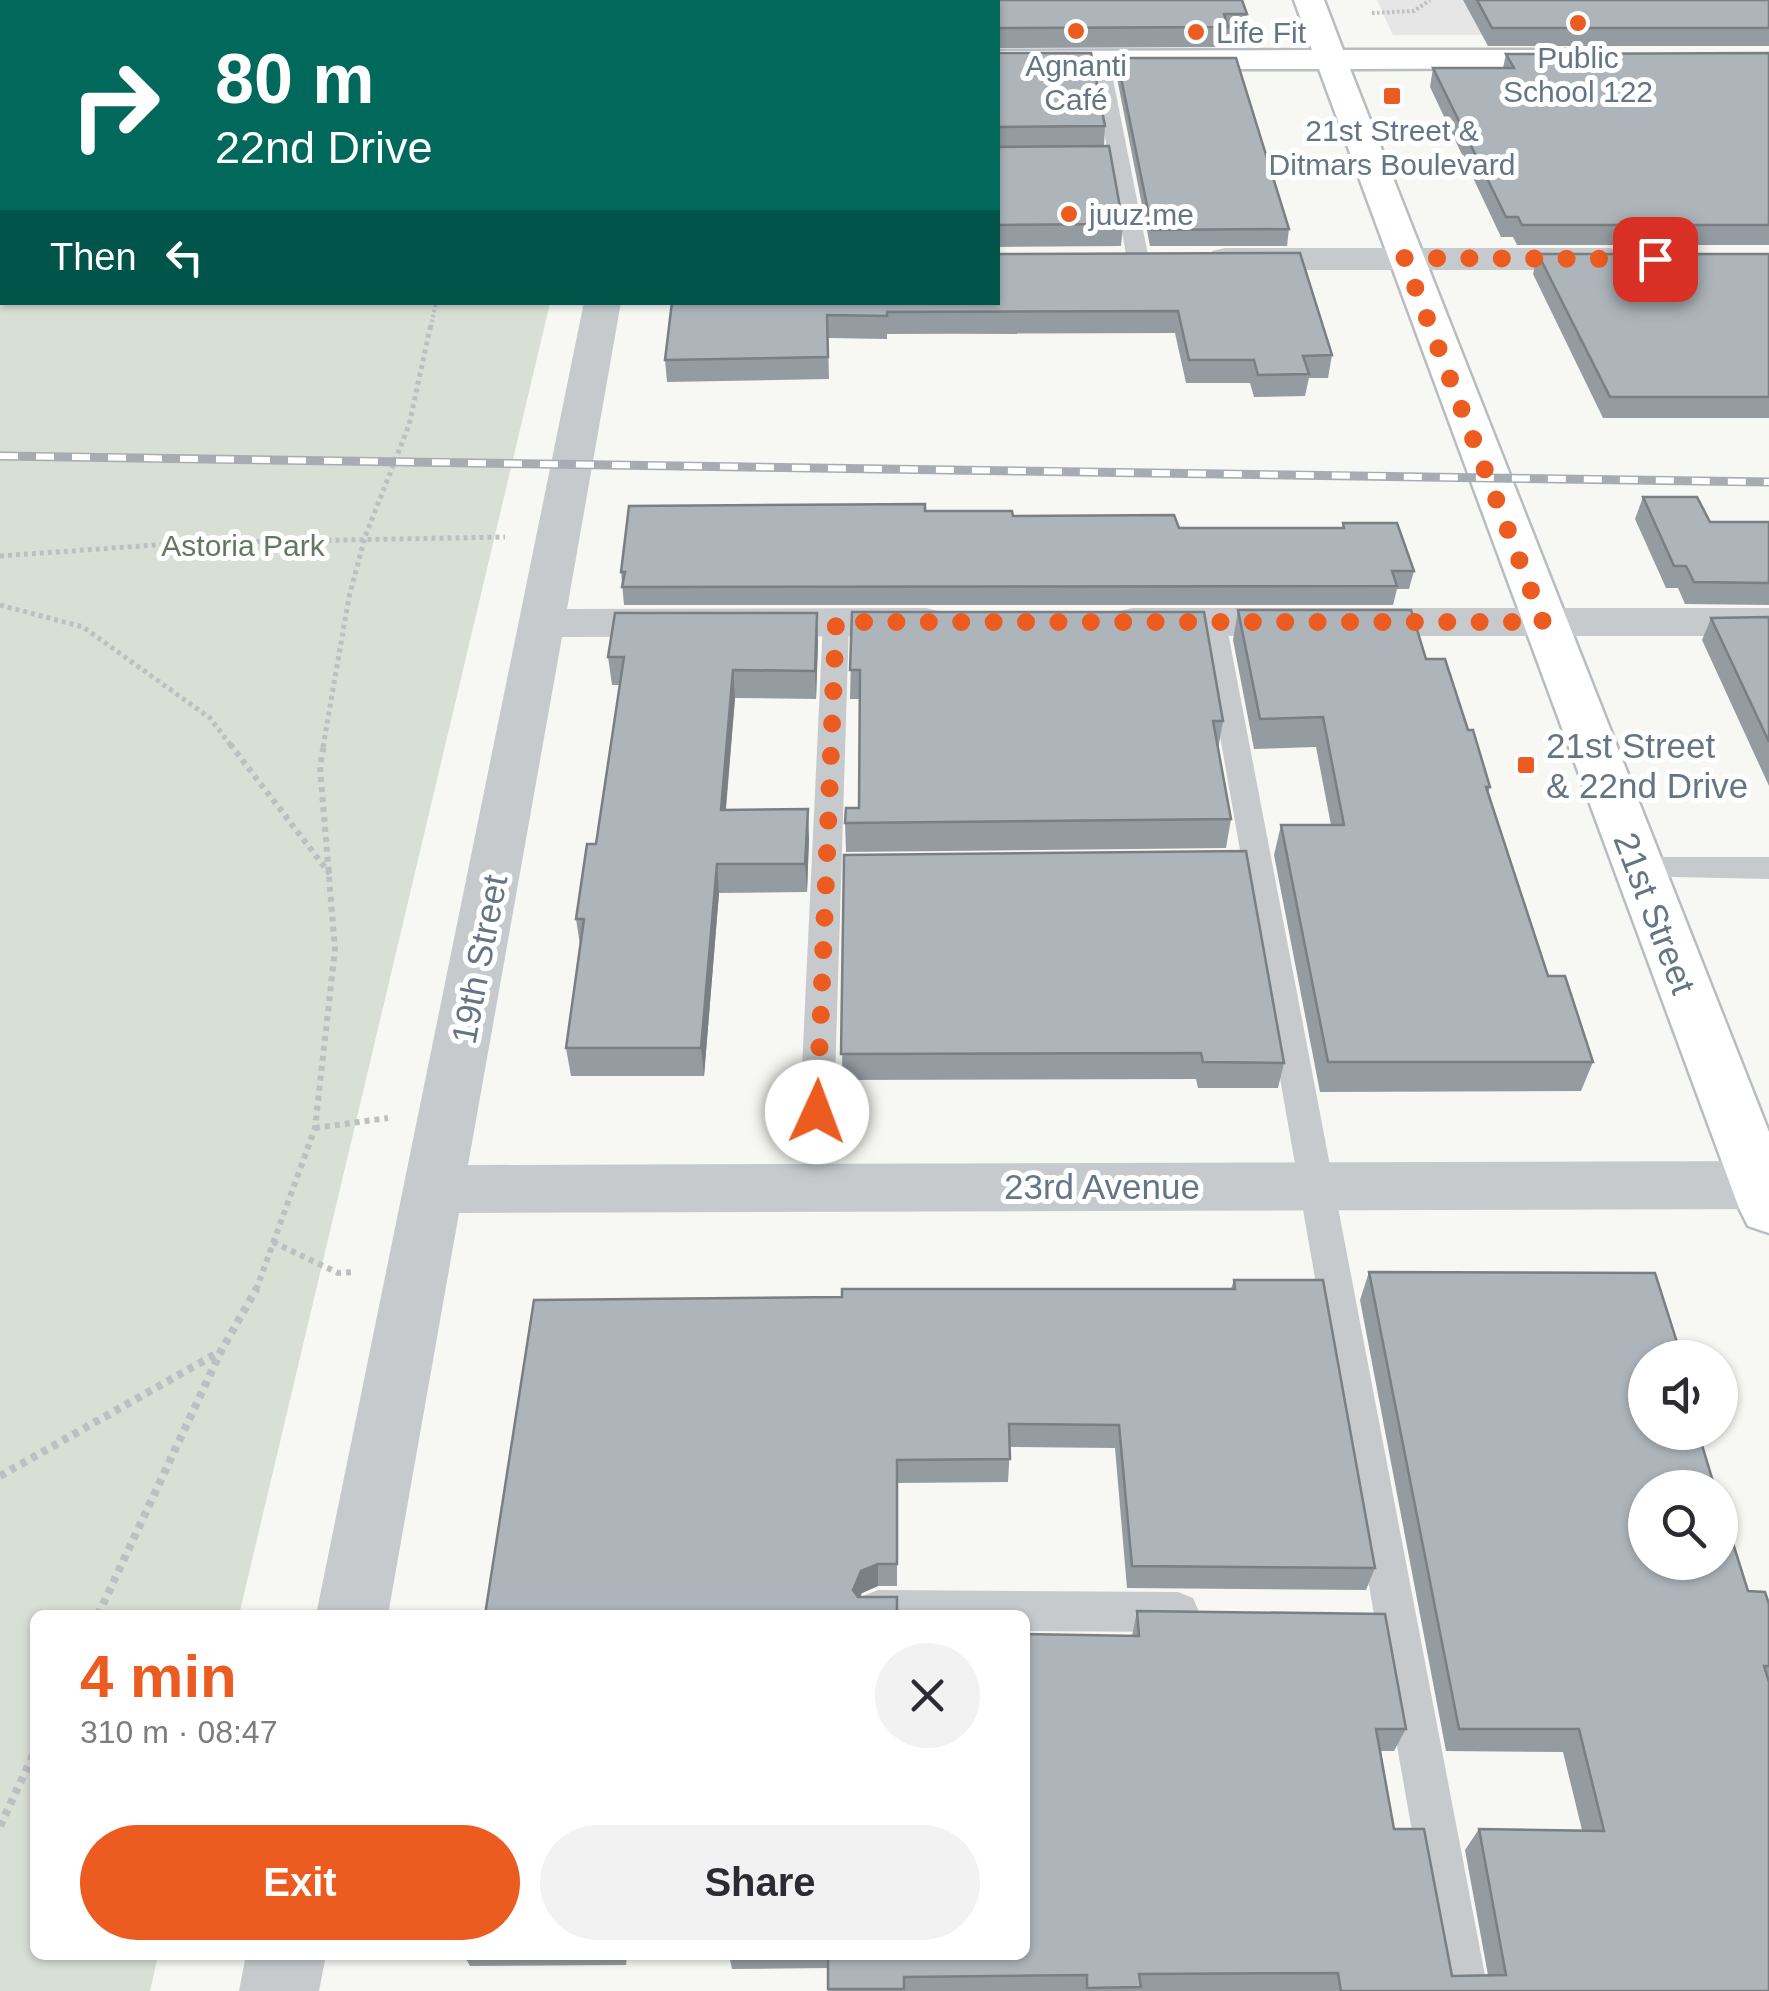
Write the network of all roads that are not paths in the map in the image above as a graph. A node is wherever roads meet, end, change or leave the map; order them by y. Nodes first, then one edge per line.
1 (1309, 0) edge
2 (1332, 59) junction
3 (1617, 59) edge
4 (1000, 60) edge
5 (1100, 60) junction
6 (1404, 258) junction
7 (1636, 259) edge
8 (1120, 260) joint
9 (602, 305) edge
10 (836, 622) junction
11 (975, 622) edge
12 (1094, 622) edge
13 (1213, 622) junction
14 (1543, 622) junction
15 (1769, 622) edge
16 (544, 623) junction
17 (1257, 862) junction
18 (1218, 863) edge
19 (826, 867) junction
20 (866, 867) edge
21 (1637, 868) junction
22 (1769, 868) edge
23 (817, 1112) dead end
24 (1316, 1186) junction
25 (436, 1188) junction
26 (1766, 1193) edge
27 (353, 1610) edge
28 (1030, 1611) edge
29 (1216, 1613) edge
30 (285, 1960) edge
31 (278, 1991) edge
32 (1464, 1991) edge

1 - 2 street, 21st Street
2 - 3 street
2 - 5 street
2 - 6 street, 21st Street
4 - 5 street
5 - 8 lane
6 - 7 street
6 - 8 street
6 - 14 street, 21st Street
9 - 16 street, 19th Street
10 - 11 street
10 - 16 street
10 - 19 lane
12 - 13 street
13 - 14 street
13 - 17 lane
14 - 15 street
14 - 21 street, 21st Street
16 - 25 street, 19th Street
17 - 18 lane
17 - 24 lane
19 - 20 lane
19 - 23 lane
21 - 22 lane
21 - 26 street, 21st Street
24 - 25 street, 23rd Avenue
24 - 26 street, 23rd Avenue
24 - 32 lane
25 - 27 street, 19th Street
28 - 29 lane
30 - 31 street

